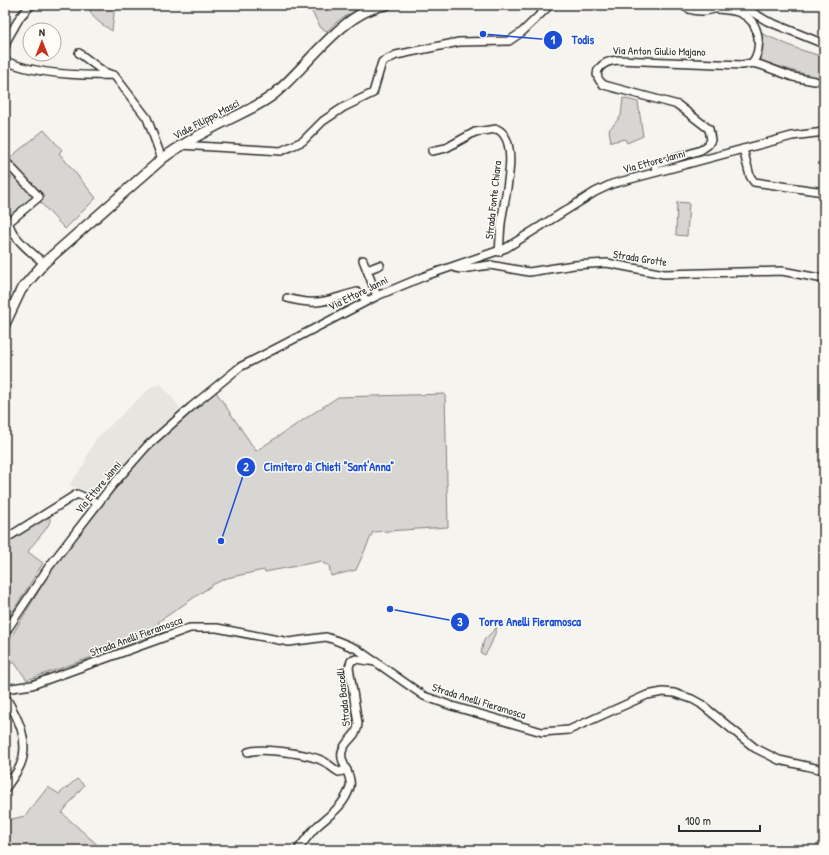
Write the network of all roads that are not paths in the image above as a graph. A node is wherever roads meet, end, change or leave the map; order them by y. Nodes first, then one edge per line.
1 (31, 5) edge
2 (386, 5) edge
3 (550, 5) edge
4 (682, 5) edge
5 (731, 5) edge
6 (740, 5) edge
7 (718, 9) junction
8 (824, 44) edge
9 (5, 48) edge
10 (80, 53) dead end
11 (5, 61) edge
12 (752, 63) junction
13 (114, 75) junction
14 (815, 81) dead end
15 (824, 132) edge
16 (180, 145) junction
17 (743, 149) junction
18 (432, 152) dead end
19 (162, 159) junction
20 (5, 164) edge
21 (656, 172) junction
22 (824, 192) edge
23 (499, 252) junction
24 (363, 260) dead end
25 (44, 263) junction
26 (380, 265) dead end
27 (454, 267) junction
28 (367, 270) junction
29 (824, 279) edge
30 (377, 296) junction
31 (287, 298) dead end
32 (367, 300) junction
33 (5, 324) edge
34 (98, 503) junction
35 (8, 537) edge
36 (5, 633) edge
37 (376, 662) junction
38 (5, 689) edge
39 (5, 696) edge
40 (248, 752) dead end
41 (347, 770) junction
42 (824, 770) edge
43 (5, 789) edge
44 (298, 850) edge

1 - 9 street
2 - 16 main road, Viale Filippo Masci
3 - 16 street
4 - 7 street
5 - 7 street
6 - 8 street
7 - 12 street
10 - 13 street
11 - 13 street
12 - 14 street, Via Anton Giulio Majano
12 - 21 street, Via Anton Giulio Majano
13 - 19 street
15 - 17 street, Via Ettore Janni
16 - 19 main road, Viale Filippo Masci
17 - 21 street, Via Ettore Janni
17 - 22 street
18 - 23 street, Strada Fonte Chiara
19 - 25 main road, Viale Filippo Masci
20 - 25 street
21 - 23 street, Via Ettore Janni
23 - 27 street, Via Ettore Janni
24 - 28 street
25 - 33 main road, Viale Filippo Masci
26 - 28 street
27 - 29 street, Strada Grotte
27 - 30 street, Via Ettore Janni
28 - 30 street
30 - 32 street, Via Ettore Janni
31 - 32 street
32 - 34 street, Via Ettore Janni
34 - 35 street
34 - 36 street, Via Ettore Janni
37 - 38 street, Strada Anelli Fieramosca
37 - 41 street, Strada Bascelli
37 - 42 street, Strada Anelli Fieramosca
39 - 43 street
40 - 41 street
41 - 44 street, Strada Bascelli

